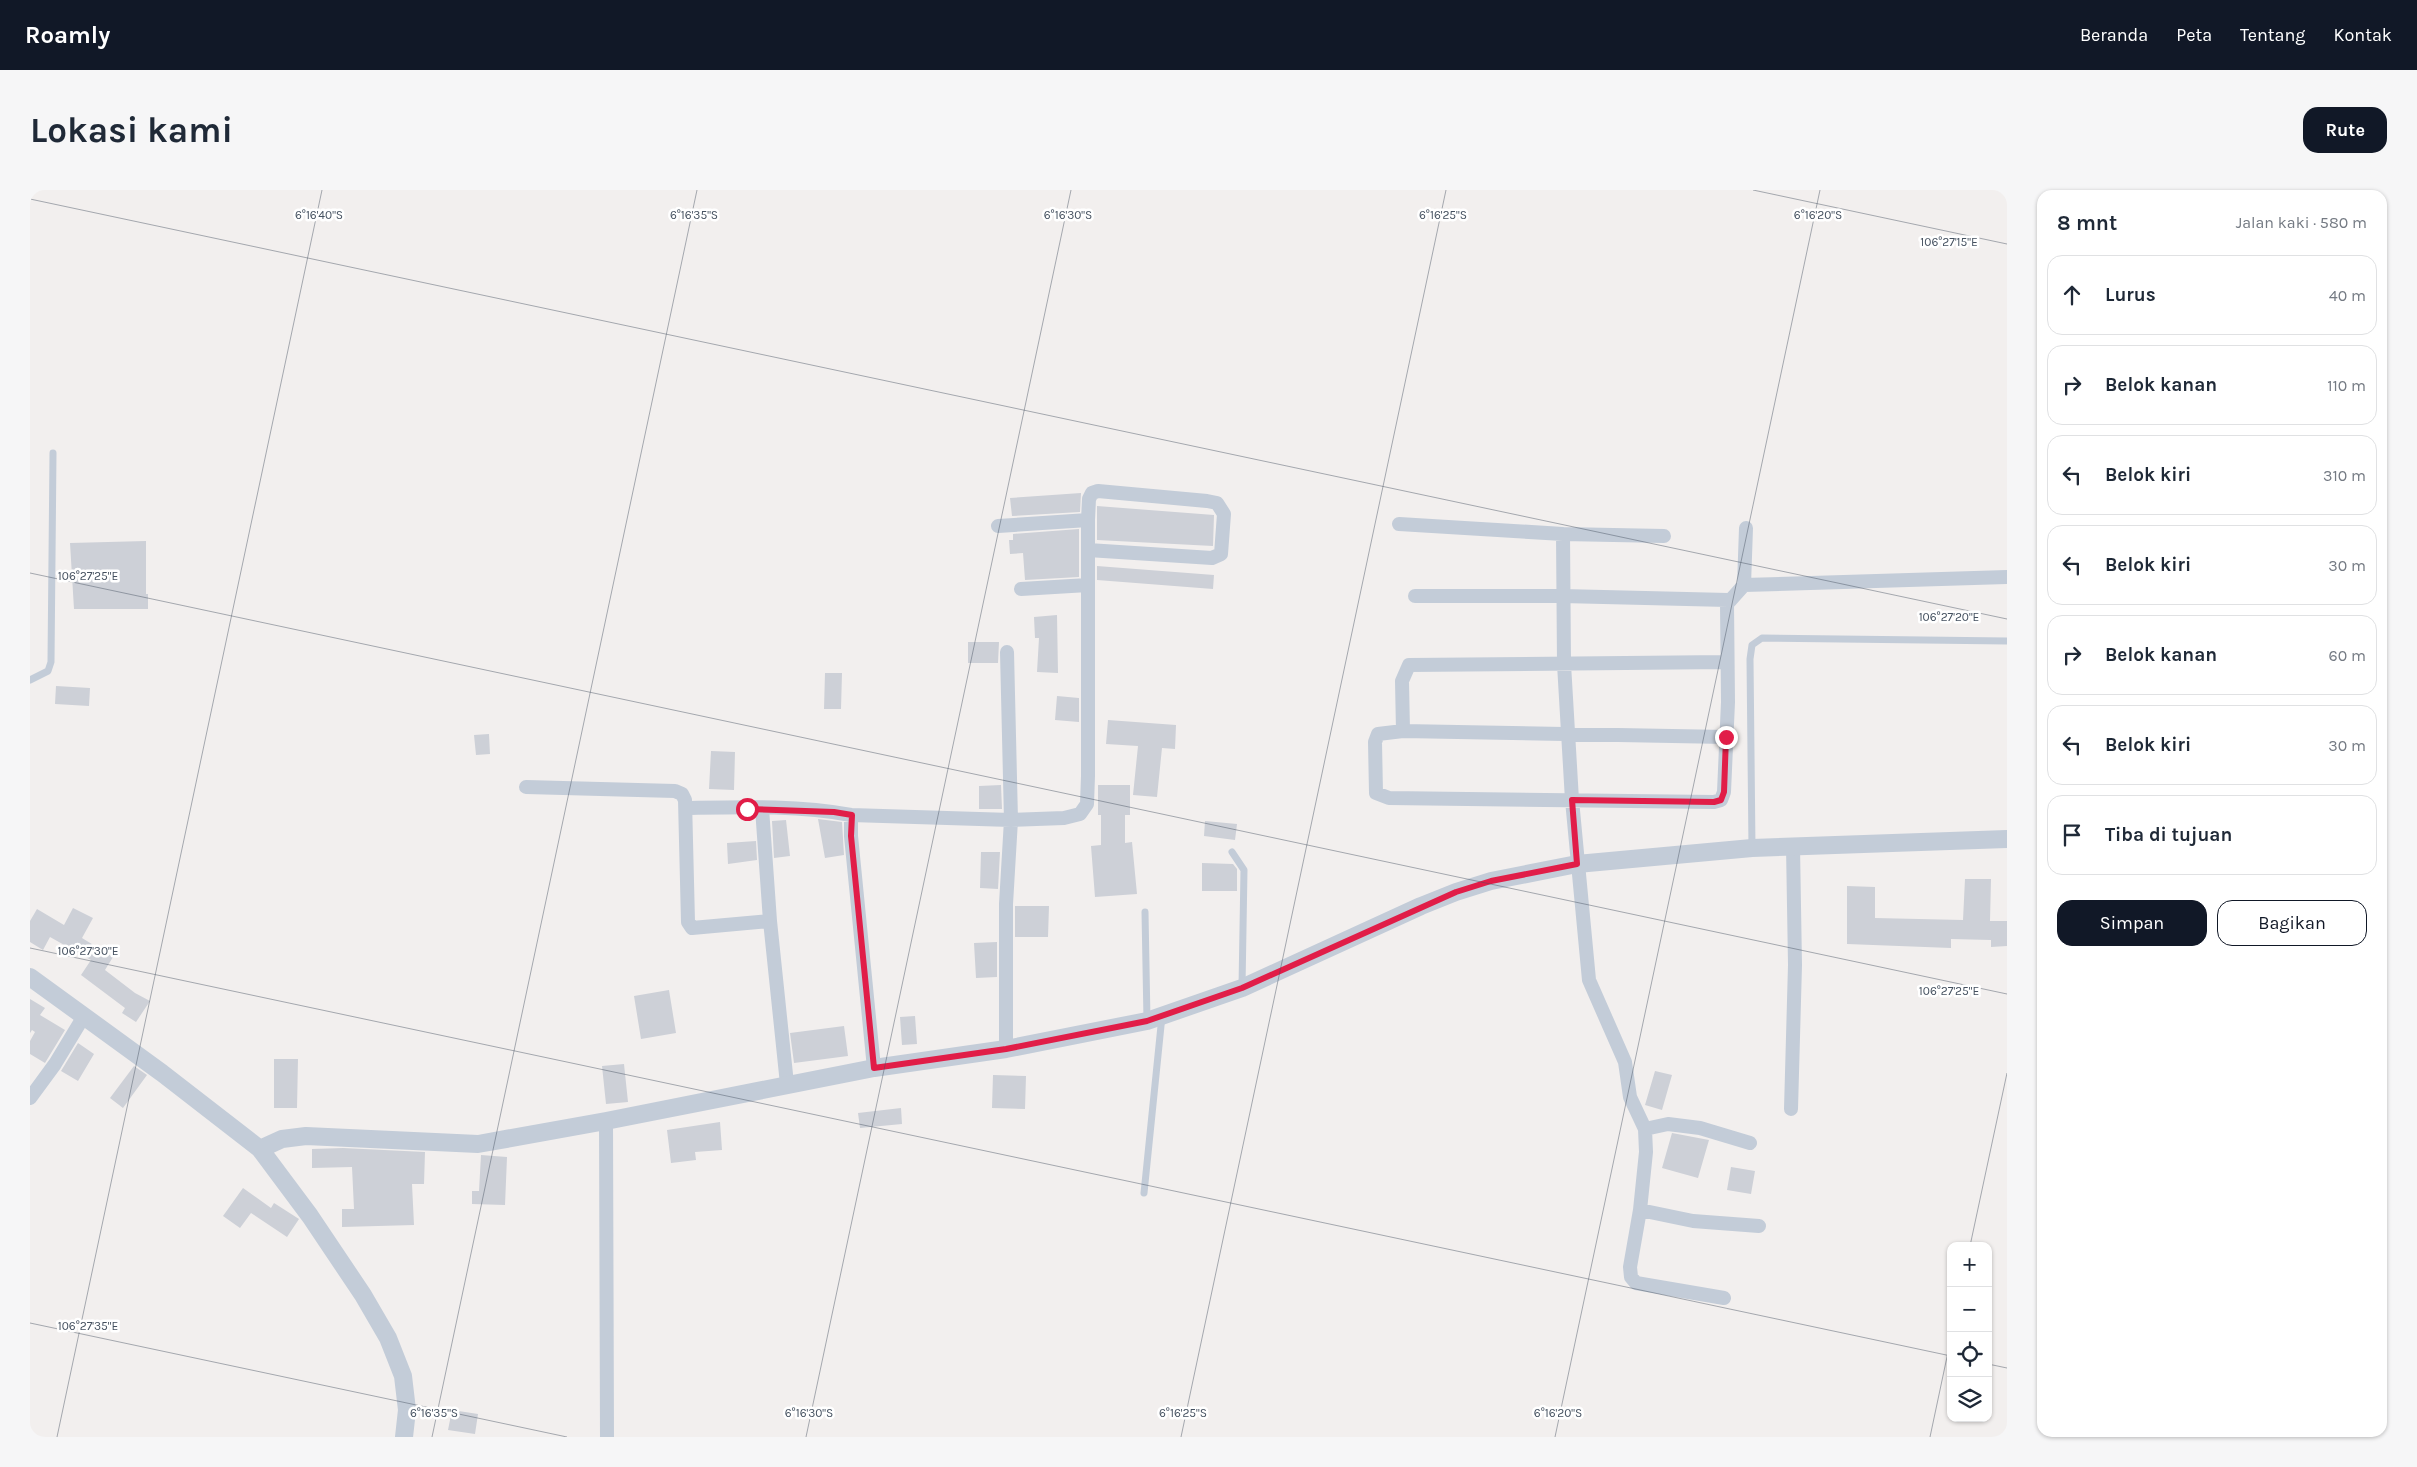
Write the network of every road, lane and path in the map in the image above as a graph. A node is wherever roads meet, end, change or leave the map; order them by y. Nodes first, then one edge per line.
1 (53, 453) dead end
2 (1088, 520) junction
3 (1399, 524) dead end
4 (998, 526) dead end
5 (1746, 528) dead end
6 (1563, 534) junction
7 (1664, 536) dead end
8 (1088, 550) junction
9 (2007, 577) edge
10 (1744, 585) junction
11 (1088, 586) junction
12 (1021, 588) dead end
13 (1415, 596) dead end
14 (1562, 596) junction
15 (1728, 600) junction
16 (2007, 641) edge
17 (1008, 652) dead end
18 (1726, 662) junction
19 (1564, 664) junction
20 (30, 680) edge
21 (1402, 731) junction
22 (1569, 733) junction
23 (1726, 737) junction
24 (526, 787) dead end
25 (1572, 800) junction
26 (686, 808) junction
27 (762, 808) junction
28 (852, 815) junction
29 (1011, 820) junction
30 (2007, 839) edge
31 (1793, 846) junction
32 (1752, 848) junction
33 (1232, 852) dead end
34 (1577, 864) junction
35 (1145, 912) dead end
36 (770, 921) junction
37 (30, 978) edge
38 (1242, 988) junction
39 (84, 1016) junction
40 (1154, 1019) junction
41 (1006, 1049) junction
42 (874, 1068) junction
43 (787, 1084) junction
44 (30, 1098) edge
45 (1791, 1109) dead end
46 (606, 1121) junction
47 (1645, 1129) junction
48 (1750, 1143) dead end
49 (260, 1149) junction
50 (1144, 1193) dead end
51 (1640, 1210) junction
52 (1759, 1226) dead end
53 (1724, 1298) dead end
54 (404, 1437) edge
55 (607, 1437) edge

1 - 20 lane
2 - 4 street
2 - 8 street
2 - 8 street
3 - 6 street
5 - 10 street
6 - 7 street
6 - 14 street
8 - 11 street
9 - 10 street
10 - 15 street
11 - 12 street
11 - 29 street
13 - 14 street
14 - 15 street
14 - 19 street
15 - 18 street
16 - 32 lane
17 - 29 street
18 - 19 street
18 - 23 street
19 - 21 street
19 - 22 street
21 - 22 street
21 - 25 street
22 - 23 street
22 - 25 street
23 - 25 street
24 - 26 street
25 - 34 street
26 - 27 street
26 - 36 street
27 - 28 street
27 - 36 street
28 - 29 street
28 - 42 street
29 - 41 street
30 - 31 street
31 - 32 street
31 - 45 street
32 - 34 street
33 - 38 lane
34 - 38 street
34 - 47 street
35 - 40 lane
36 - 43 street
37 - 39 street
38 - 40 street
39 - 44 street
39 - 49 street
40 - 41 street
40 - 50 lane
41 - 42 street
42 - 43 street
43 - 46 street
46 - 49 street
46 - 55 street
47 - 48 street
47 - 51 street
49 - 54 street
51 - 52 street
51 - 53 street

